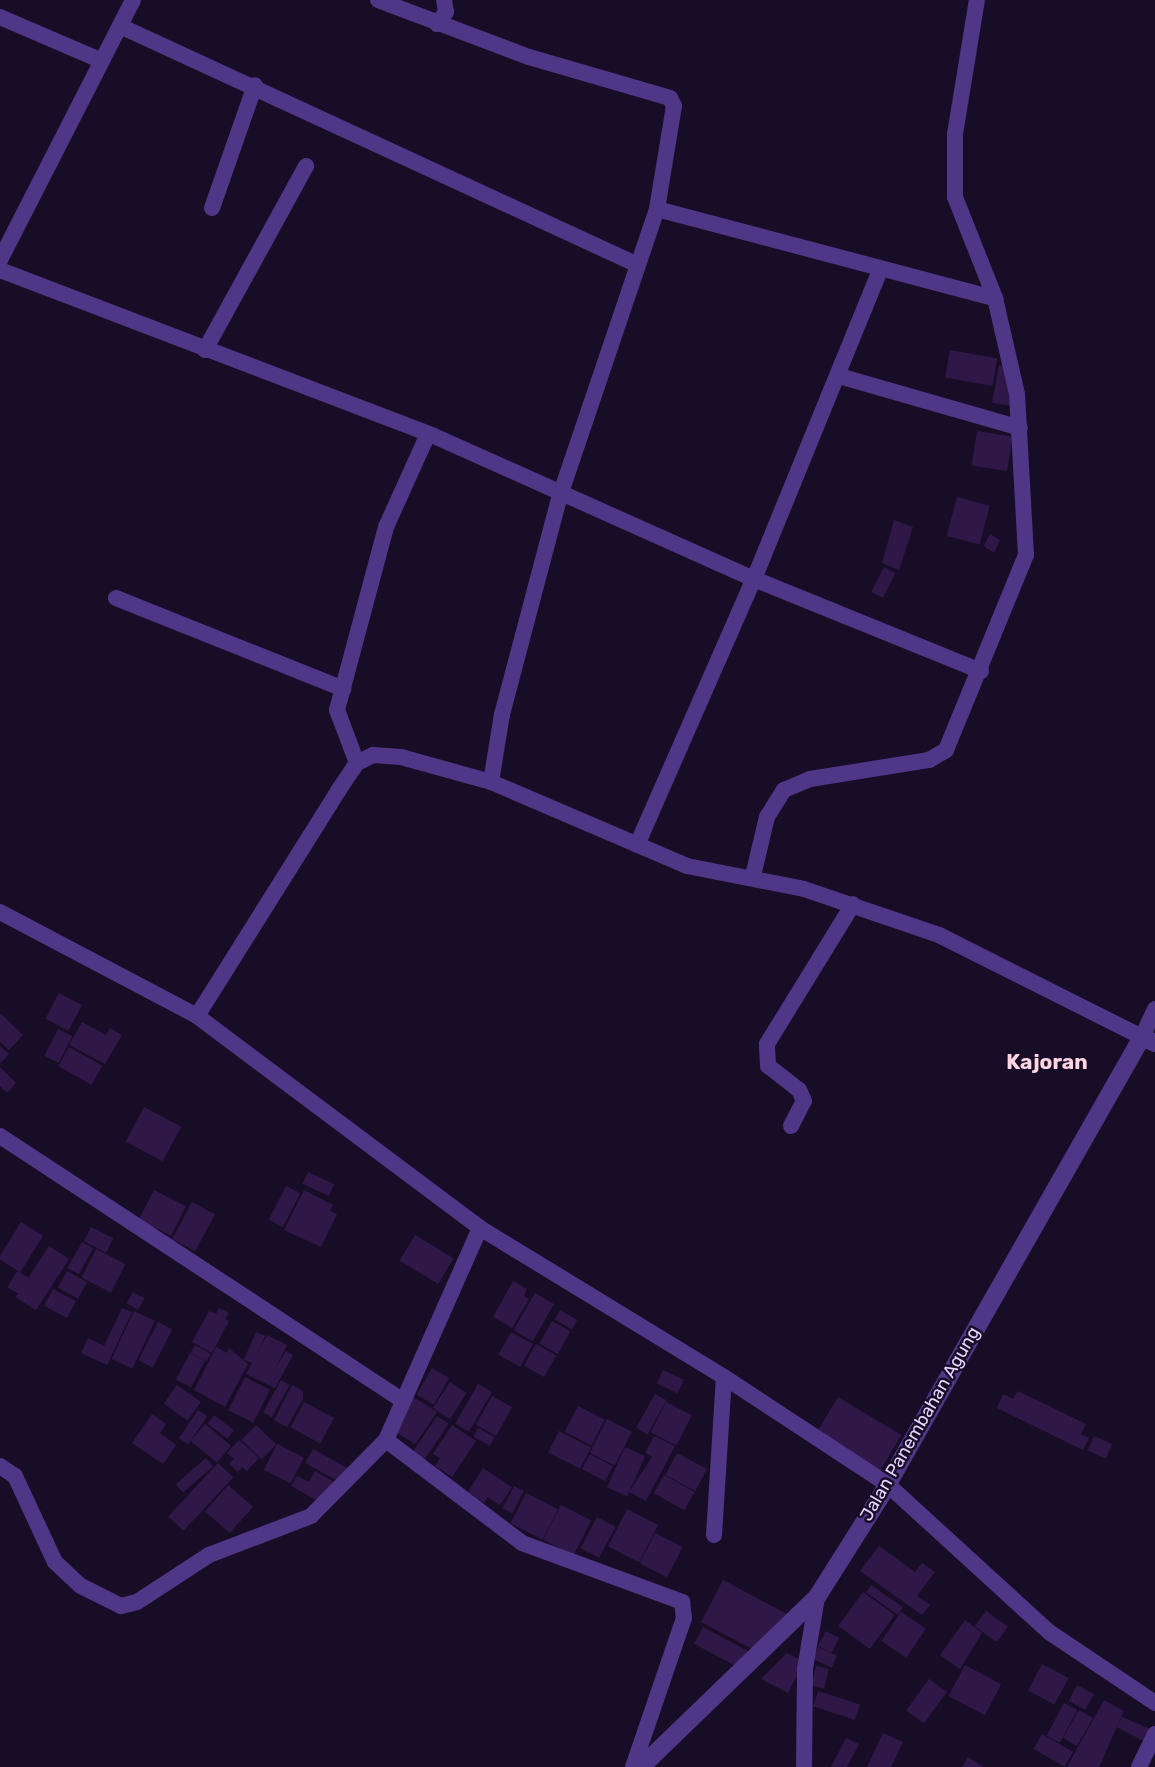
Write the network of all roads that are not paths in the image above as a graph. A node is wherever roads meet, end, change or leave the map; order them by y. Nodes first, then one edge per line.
1 (133, 0) edge
2 (378, 0) edge
3 (444, 0) edge
4 (977, 0) edge
5 (0, 17) edge
6 (437, 24) junction
7 (120, 26) junction
8 (102, 61) junction
9 (254, 85) junction
10 (306, 166) dead end
11 (212, 208) dead end
12 (657, 209) junction
13 (0, 260) edge
14 (638, 265) junction
15 (0, 270) edge
16 (880, 271) junction
17 (995, 298) junction
18 (205, 350) junction
19 (839, 376) junction
20 (1020, 428) junction
21 (428, 434) junction
22 (560, 495) junction
23 (754, 579) junction
24 (116, 598) dead end
25 (981, 671) junction
26 (344, 689) junction
27 (357, 763) junction
28 (491, 782) junction
29 (638, 845) junction
30 (753, 876) junction
31 (853, 904) junction
32 (0, 912) edge
33 (1155, 1009) edge
34 (199, 1014) junction
35 (1148, 1040) edge
36 (790, 1126) dead end
37 (0, 1136) edge
38 (479, 1231) junction
39 (724, 1377) junction
40 (402, 1400) junction
41 (386, 1440) junction
42 (0, 1466) edge
43 (885, 1489) junction
44 (714, 1535) dead end
45 (817, 1597) junction
46 (1155, 1703) edge
47 (1155, 1734) edge
48 (633, 1767) edge
49 (641, 1767) edge
50 (804, 1767) edge
51 (1139, 1767) edge

1 - 7 street
2 - 6 street
3 - 6 street
4 - 17 street
5 - 8 street
6 - 12 street
7 - 8 street
7 - 9 street
8 - 13 street
9 - 11 street
9 - 14 street
10 - 18 street
12 - 14 street
12 - 16 street
14 - 22 street
15 - 18 street
16 - 17 street
16 - 19 street
17 - 20 street
18 - 21 street
19 - 20 street
19 - 23 street
20 - 25 street
21 - 22 street
21 - 26 street
22 - 23 street
22 - 28 street
23 - 25 street
23 - 29 street
24 - 26 street
25 - 30 street
26 - 27 street
27 - 28 street
27 - 34 street
28 - 29 street
29 - 30 street
30 - 31 street
31 - 35 street
31 - 36 street
32 - 34 street
33 - 35 street
34 - 38 street
35 - 43 street, Jalan Panembahan Agung
37 - 40 street
38 - 39 street
38 - 40 street
39 - 43 street
39 - 44 street
40 - 41 street
41 - 42 street
41 - 48 street
43 - 45 street, Jalan Panembahan Agung
43 - 46 street
45 - 49 street, Jalan Panembahan Agung
45 - 50 street
47 - 51 street

